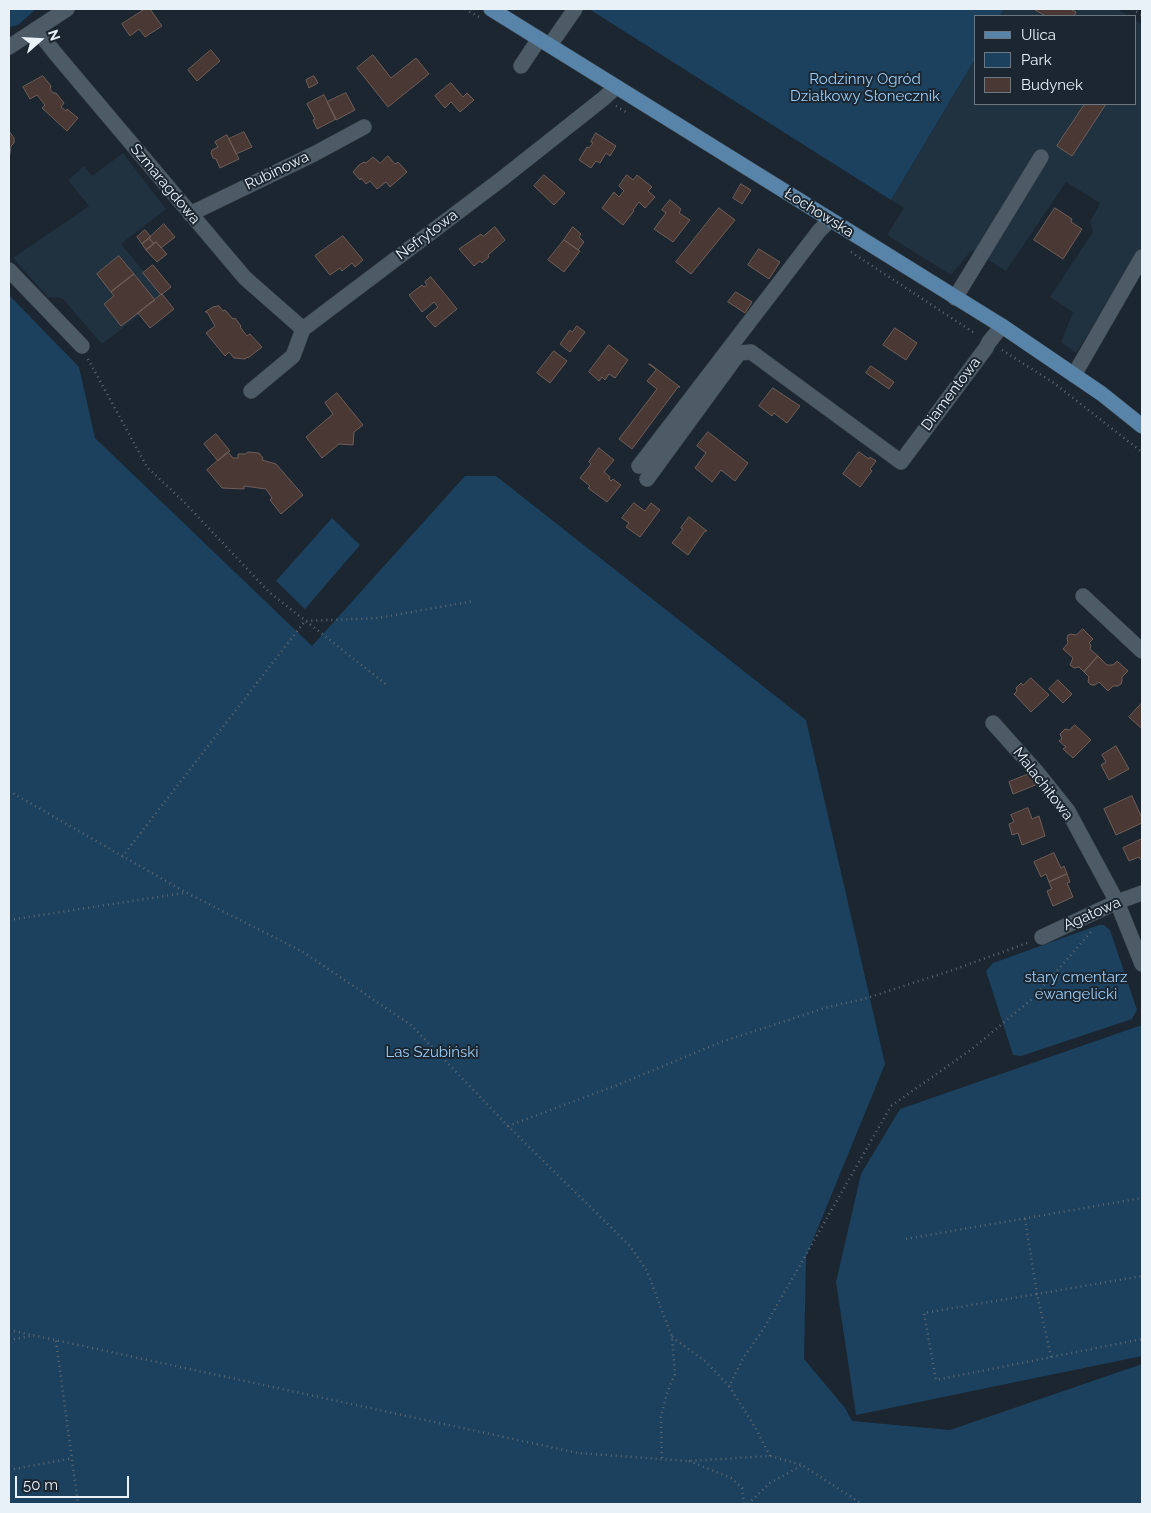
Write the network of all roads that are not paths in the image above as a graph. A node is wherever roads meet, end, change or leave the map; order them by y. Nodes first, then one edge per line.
1 (67, 9) edge
2 (491, 9) edge
3 (575, 9) edge
4 (37, 30) junction
5 (544, 42) junction
6 (9, 47) edge
7 (521, 66) dead end
8 (616, 87) junction
9 (364, 127) dead end
10 (1040, 157) dead end
11 (190, 214) junction
12 (830, 220) junction
13 (1142, 257) edge
14 (9, 270) edge
15 (955, 298) junction
16 (1002, 326) junction
17 (303, 329) junction
18 (82, 346) road end
19 (1074, 375) junction
20 (251, 391) dead end
21 (1142, 426) edge
22 (639, 466) dead end
23 (647, 479) dead end
24 (1083, 596) dead end
25 (1142, 651) edge
26 (993, 723) dead end
27 (1142, 893) edge
28 (1117, 902) junction
29 (1042, 937) road end
30 (1142, 964) edge

1 - 4 street
2 - 5 main road, Łochowska
3 - 5 street
4 - 6 street
4 - 11 street, Szmaragdowa
5 - 7 street
5 - 8 main road, Łochowska
8 - 12 main road, Łochowska
8 - 17 street, Nefrytowa
9 - 11 street, Rubinowa
10 - 15 street
11 - 17 street, Szmaragdowa
12 - 15 main road, Łochowska
12 - 22 street
13 - 19 street
14 - 18 street
15 - 16 main road, Łochowska
16 - 19 main road, Łochowska
16 - 23 street, Diamentowa
17 - 20 street
19 - 21 main road, Łochowska
24 - 25 street
26 - 28 street, Malachitowa
27 - 28 street, Agatowa
28 - 29 street, Agatowa
28 - 30 street, Malachitowa

